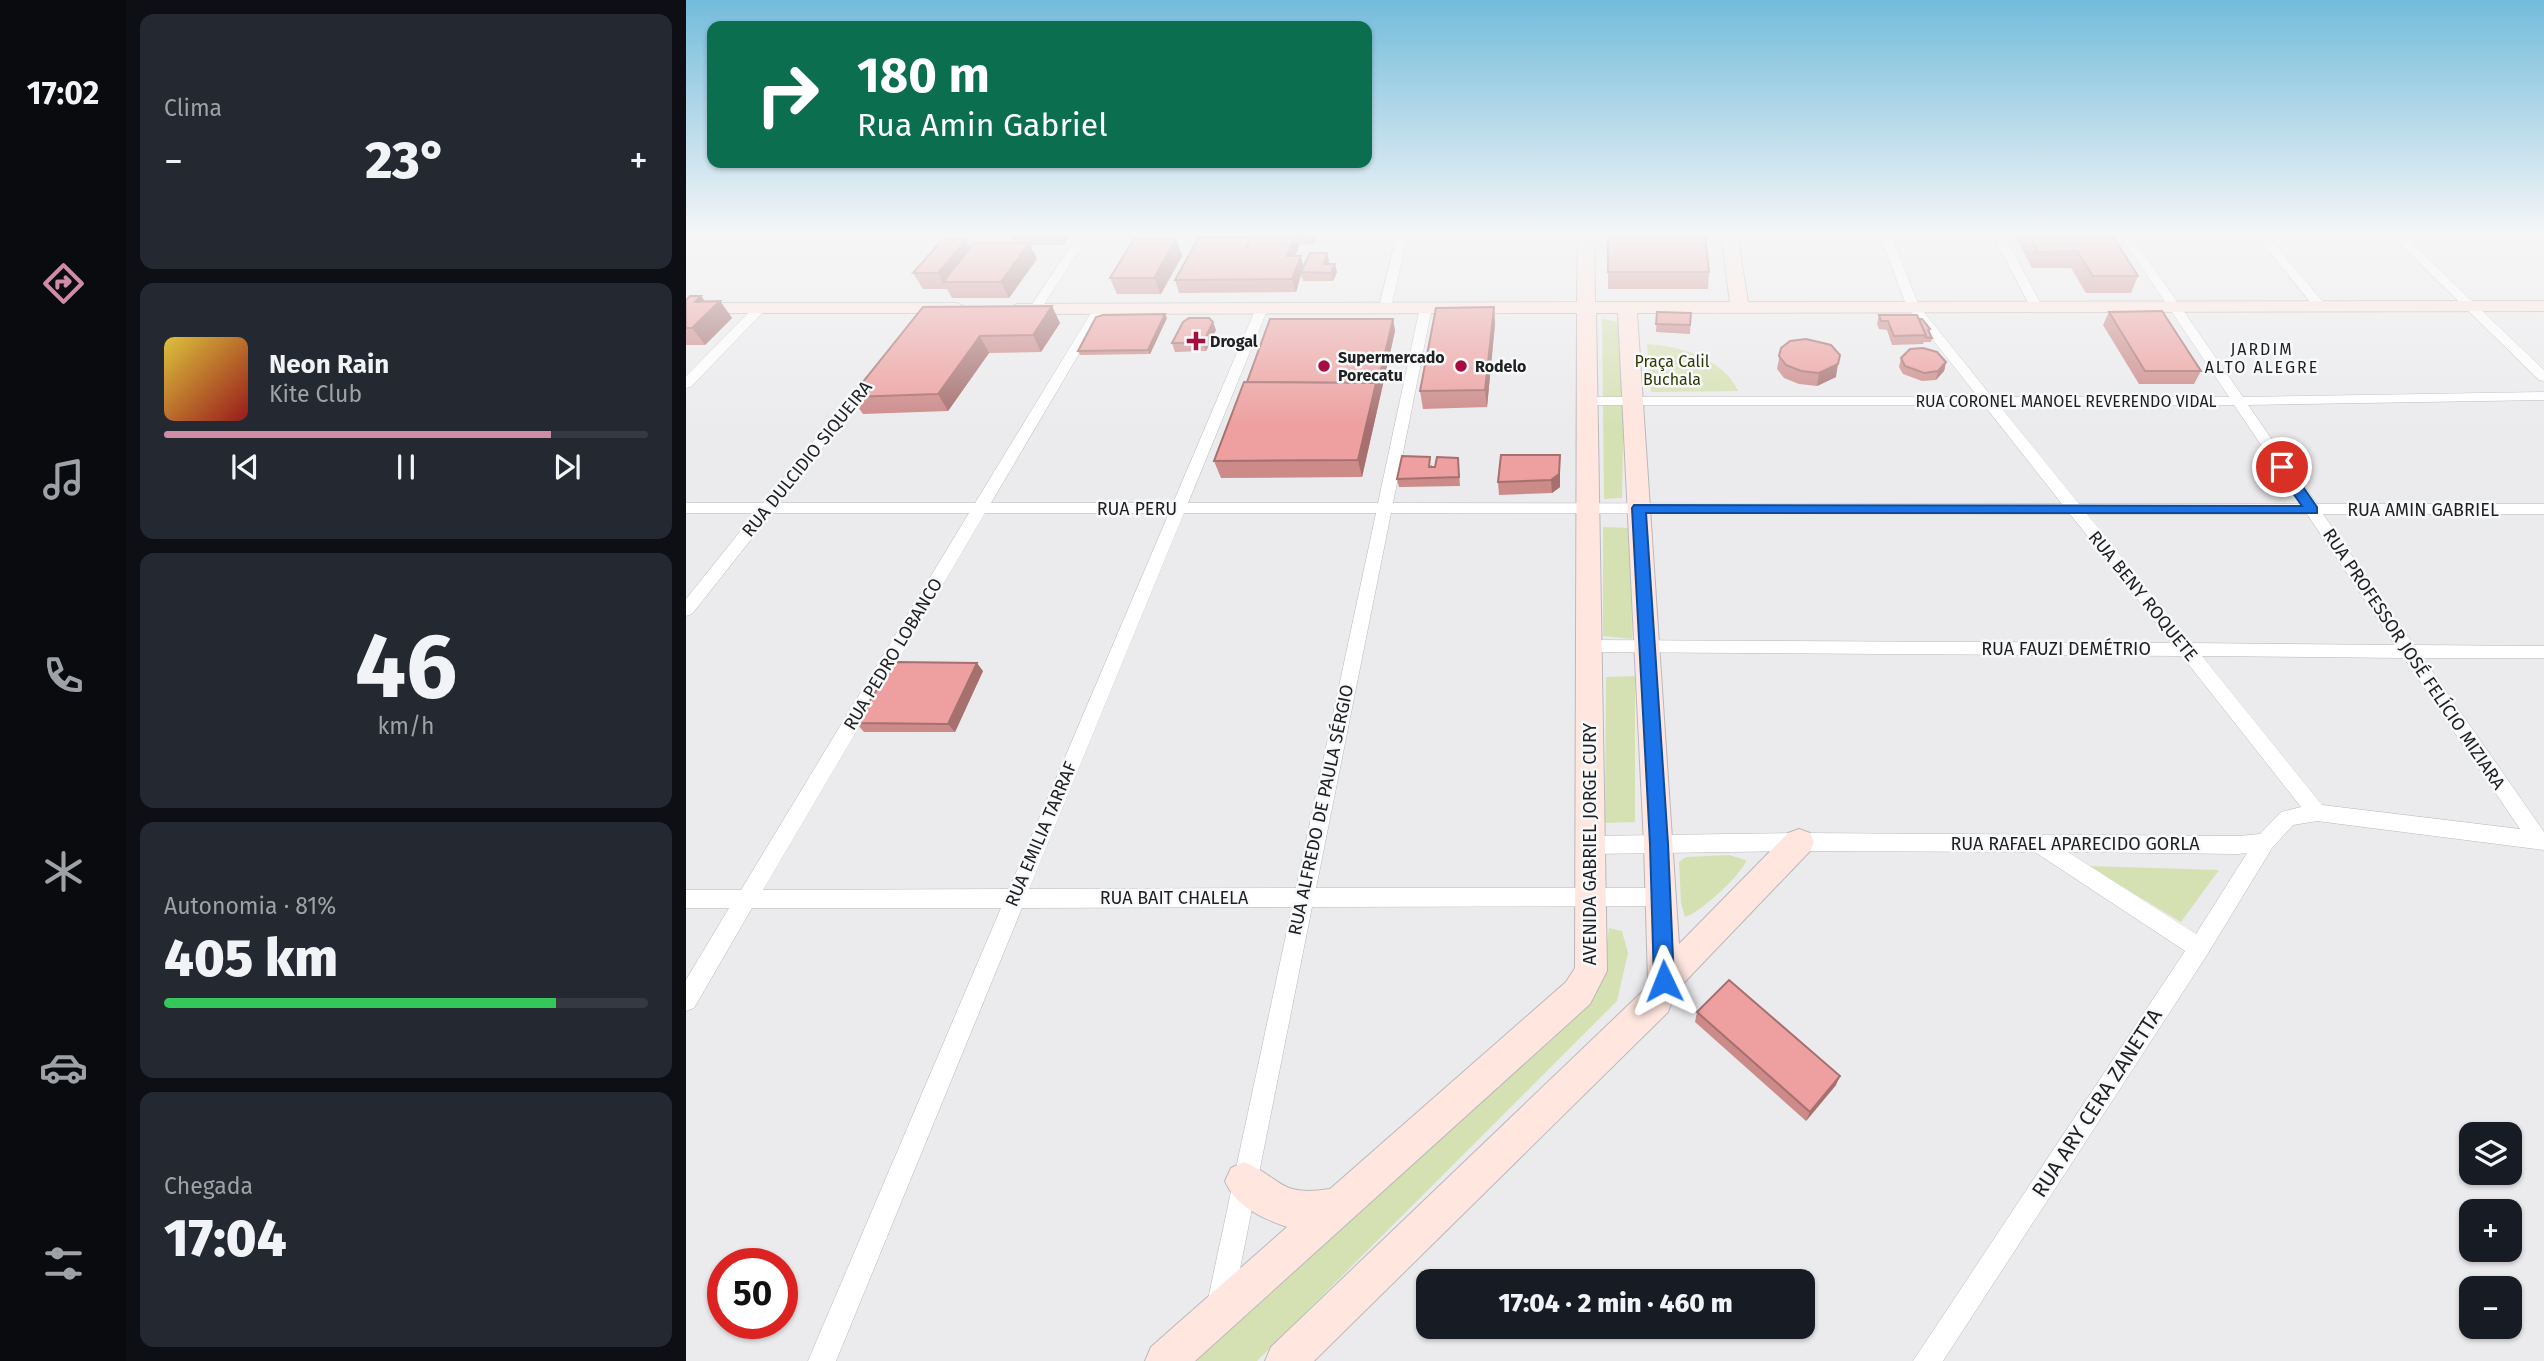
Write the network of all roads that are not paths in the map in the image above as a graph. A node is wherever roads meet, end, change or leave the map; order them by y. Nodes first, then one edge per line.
1 (1042, 299) edge
2 (1387, 299) edge
3 (1587, 299) edge
4 (1740, 299) edge
5 (1910, 299) edge
6 (2032, 299) edge
7 (2167, 299) edge
8 (2314, 299) edge
9 (2462, 299) edge
10 (2319, 305) junction
11 (2469, 305) junction
12 (1627, 306) junction
13 (1741, 306) junction
14 (2036, 306) junction
15 (2544, 306) edge
16 (1262, 307) junction
17 (1385, 307) junction
18 (1426, 307) junction
19 (1587, 307) junction
20 (1913, 307) junction
21 (686, 308) edge
22 (760, 308) junction
23 (1100, 308) junction
24 (2173, 308) junction
25 (1035, 309) junction
26 (877, 371) edge
27 (2544, 377) edge
28 (686, 384) edge
29 (2544, 396) edge
30 (1988, 400) junction
31 (1588, 401) junction
32 (1634, 401) junction
33 (2237, 401) junction
34 (686, 508) edge
35 (768, 508) junction
36 (1588, 508) junction
37 (1639, 508) junction
38 (979, 509) junction
39 (1177, 509) junction
40 (1384, 509) junction
41 (2075, 509) junction
42 (2544, 509) edge
43 (2312, 510) junction
44 (686, 610) edge
45 (1589, 646) junction
46 (1648, 647) junction
47 (2186, 650) junction
48 (2544, 652) edge
49 (2410, 653) junction
50 (2317, 813) junction
51 (2541, 840) edge
52 (1799, 842) junction
53 (2265, 842) junction
54 (1659, 844) junction
55 (1592, 845) junction
56 (2040, 845) junction
57 (1303, 897) junction
58 (1592, 897) junction
59 (1662, 897) junction
60 (1015, 898) junction
61 (686, 899) edge
62 (746, 899) junction
63 (2199, 948) junction
64 (1664, 981) junction
65 (686, 1000) edge
66 (1244, 1181) junction
67 (1340, 1206) junction
68 (1218, 1313) junction
69 (822, 1361) edge
70 (1164, 1361) edge
71 (1285, 1361) edge
72 (1927, 1361) edge

1 - 25 street
2 - 17 street
3 - 19 main road
4 - 13 main road
5 - 20 street, RUA BENY ROQUETE
6 - 14 street
7 - 24 street, RUA PROFESSOR JOSÉ FELÍCIO MIZIARA
8 - 10 street
9 - 11 street
10 - 11 main road
10 - 24 main road
11 - 15 main road
11 - 27 street
12 - 13 main road
12 - 19 main road
12 - 32 main road
13 - 20 main road
14 - 20 main road
14 - 24 main road
16 - 17 main road
16 - 23 main road
16 - 39 street, RUA EMILIA TARRAF
17 - 18 main road
18 - 19 main road
18 - 40 street, RUA ALFREDO DE PAULA SÉRGIO
19 - 31 main road, AVENIDA GABRIEL JORGE CURY
20 - 30 street, RUA BENY ROQUETE
21 - 22 main road
22 - 25 main road
22 - 28 street
23 - 25 main road
23 - 38 street, RUA PEDRO LOBANCO
24 - 33 street, RUA PROFESSOR JOSÉ FELÍCIO MIZIARA
26 - 35 street, RUA DULCIDIO SIQUEIRA
29 - 33 street, RUA CORONEL MANOEL REVERENDO VIDAL
30 - 32 street, RUA CORONEL MANOEL REVERENDO VIDAL
30 - 33 street, RUA CORONEL MANOEL REVERENDO VIDAL
30 - 41 street, RUA BENY ROQUETE
31 - 32 street, RUA CORONEL MANOEL REVERENDO VIDAL
31 - 36 main road, AVENIDA GABRIEL JORGE CURY
32 - 37 main road
33 - 43 street, RUA PROFESSOR JOSÉ FELÍCIO MIZIARA
34 - 35 street, RUA PERU
35 - 38 street, RUA PERU
35 - 44 street, RUA DULCIDIO SIQUEIRA
36 - 37 street, RUA AMIN GABRIEL
36 - 40 street, RUA PERU
36 - 45 main road, AVENIDA GABRIEL JORGE CURY
37 - 41 street, RUA AMIN GABRIEL
37 - 46 main road
38 - 39 street, RUA PERU
38 - 62 street, RUA PEDRO LOBANCO
39 - 40 street, RUA PERU
39 - 60 street, RUA EMILIA TARRAF
40 - 57 street, RUA ALFREDO DE PAULA SÉRGIO
41 - 43 street, RUA AMIN GABRIEL
41 - 47 street, RUA BENY ROQUETE
42 - 43 street, RUA AMIN GABRIEL
43 - 49 street, RUA PROFESSOR JOSÉ FELÍCIO MIZIARA
45 - 46 street, RUA FAUZI DEMÉTRIO
45 - 55 main road, AVENIDA GABRIEL JORGE CURY
46 - 47 street, RUA FAUZI DEMÉTRIO
46 - 54 main road
47 - 49 street, RUA FAUZI DEMÉTRIO
47 - 50 street, RUA BENY ROQUETE
48 - 49 street, RUA FAUZI DEMÉTRIO
49 - 51 street, RUA PROFESSOR JOSÉ FELÍCIO MIZIARA
50 - 51 street
50 - 53 street
52 - 54 street, RUA RAFAEL APARECIDO GORLA
52 - 56 street, RUA RAFAEL APARECIDO GORLA
52 - 64 main road
53 - 56 street, RUA RAFAEL APARECIDO GORLA
53 - 63 street, RUA ARY CERA ZANETTA
54 - 55 street, RUA RAFAEL APARECIDO GORLA
54 - 59 main road
55 - 58 main road, AVENIDA GABRIEL JORGE CURY
56 - 63 street
57 - 58 street, RUA BAIT CHALELA
57 - 60 street, RUA BAIT CHALELA
57 - 66 street, RUA ALFREDO DE PAULA SÉRGIO
58 - 59 street, RUA BAIT CHALELA
58 - 67 main road, AVENIDA GABRIEL JORGE CURY
59 - 64 main road
60 - 62 street, RUA BAIT CHALELA
60 - 69 street, RUA EMILIA TARRAF
61 - 62 street, RUA BAIT CHALELA
62 - 65 street, RUA PEDRO LOBANCO
63 - 72 street, RUA ARY CERA ZANETTA
64 - 71 main road
66 - 67 main road
66 - 68 street, RUA ALFREDO DE PAULA SÉRGIO
67 - 68 main road, AVENIDA GABRIEL JORGE CURY
68 - 70 main road, AVENIDA GABRIEL JORGE CURY

